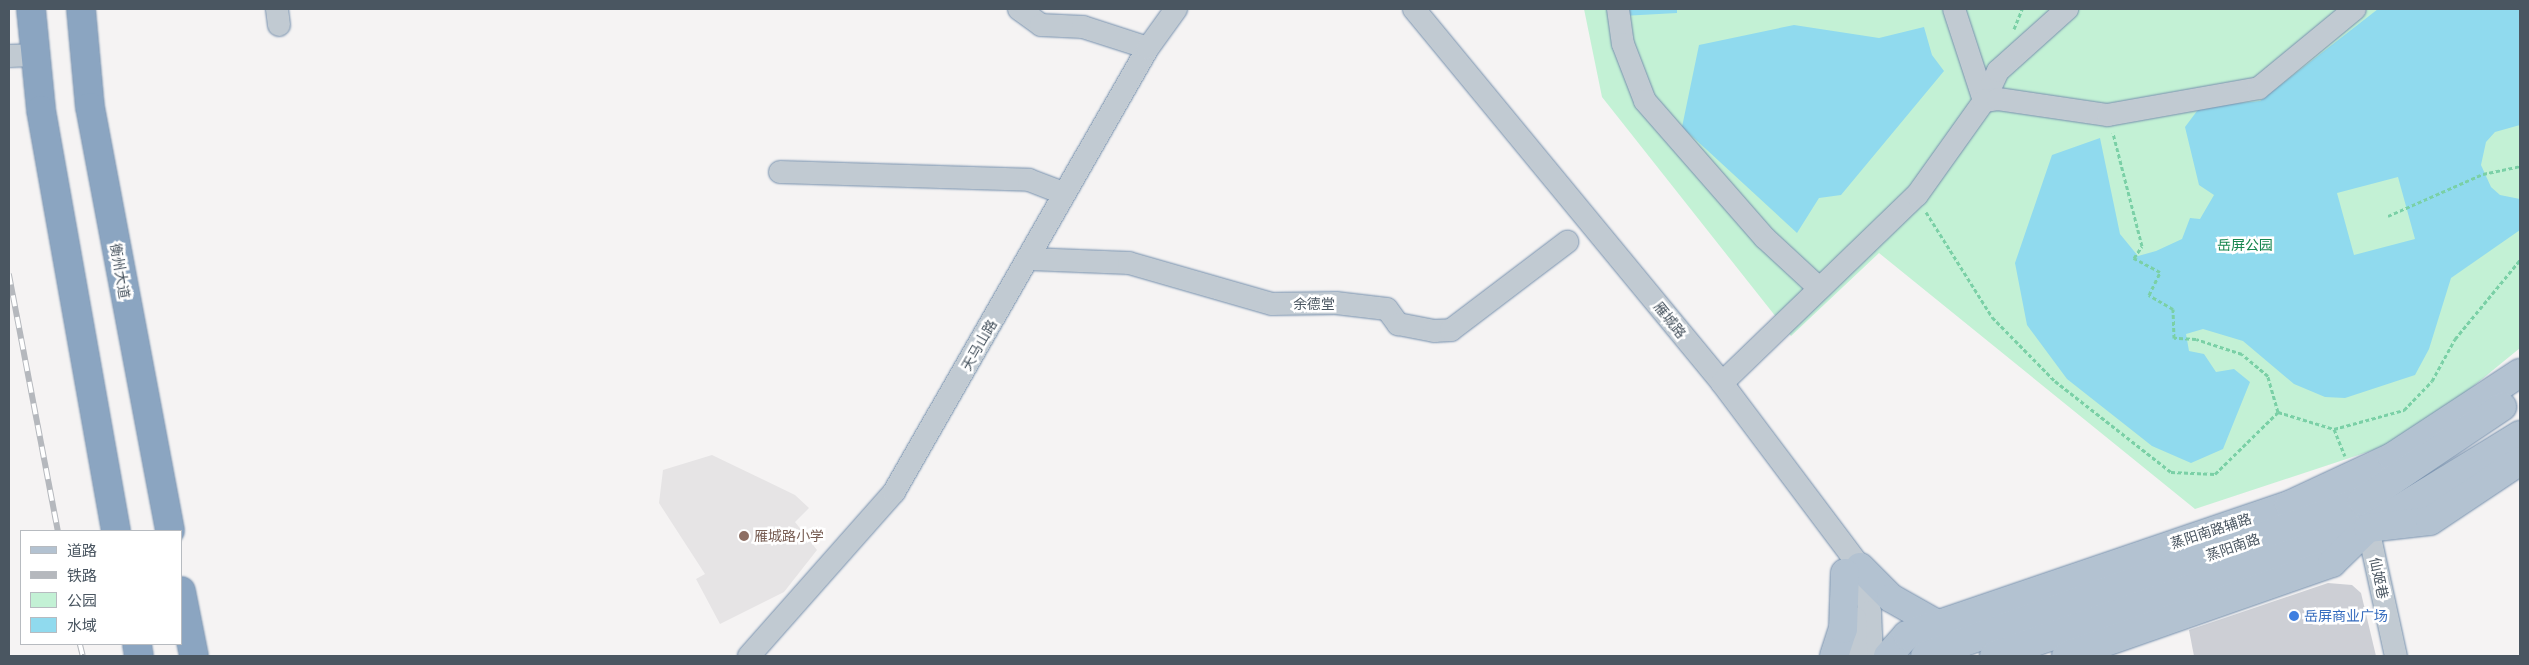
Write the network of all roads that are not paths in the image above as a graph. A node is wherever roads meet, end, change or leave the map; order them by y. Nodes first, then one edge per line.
1 (31, 9) edge
2 (81, 9) edge
3 (1019, 9) edge
4 (1163, 9) edge
5 (1176, 9) edge
6 (1398, 9) edge
7 (1414, 9) edge
8 (1618, 9) edge
9 (1954, 9) edge
10 (2067, 9) edge
11 (2355, 9) edge
12 (1144, 47) junction
13 (22, 55) edge
14 (1984, 101) junction
15 (780, 172) dead end
16 (1058, 191) junction
17 (1567, 242) dead end
18 (1030, 259) junction
19 (1819, 288) junction
20 (2520, 373) edge
21 (1722, 383) junction
22 (2520, 395) edge
23 (2520, 435) edge
24 (2520, 461) edge
25 (2368, 528) junction
26 (116, 530) edge
27 (170, 530) edge
28 (1852, 570) junction
29 (182, 596) edge
30 (1934, 625) junction
31 (1988, 646) edge
32 (194, 656) edge
33 (739, 656) edge
34 (748, 656) edge
35 (1834, 656) edge
36 (1856, 656) edge
37 (1872, 656) edge
38 (1888, 656) edge
39 (1925, 656) edge
40 (2066, 656) edge
41 (2396, 656) edge

1 - 13 highway
2 - 27 highway, 衡州大道
3 - 12 street
4 - 12 street, 天马山路
5 - 12 street, 天马山路
6 - 28 street, 雁城路
7 - 21 street, 雁城路
8 - 19 street
9 - 14 street
10 - 14 street
11 - 14 street
12 - 16 street, 天马山路
12 - 18 street, 天马山路
13 - 26 highway
14 - 19 street
15 - 16 street
16 - 33 street, 天马山路
17 - 18 street, 余德堂
18 - 34 street, 天马山路
19 - 21 street
20 - 30 main road, 蒸阳南路辅路
21 - 28 street, 雁城路
22 - 31 main road, 蒸阳南路
23 - 25 main road, 蒸阳南路
24 - 25 main road
25 - 31 main road, 蒸阳南路
25 - 40 main road
25 - 41 street, 仙姬巷
28 - 30 main road
28 - 35 main road
28 - 36 street, 雁城路
28 - 37 street, 雁城路
29 - 32 highway
30 - 31 main road
30 - 38 main road, 蒸阳南路辅路
31 - 39 main road, 蒸阳南路

